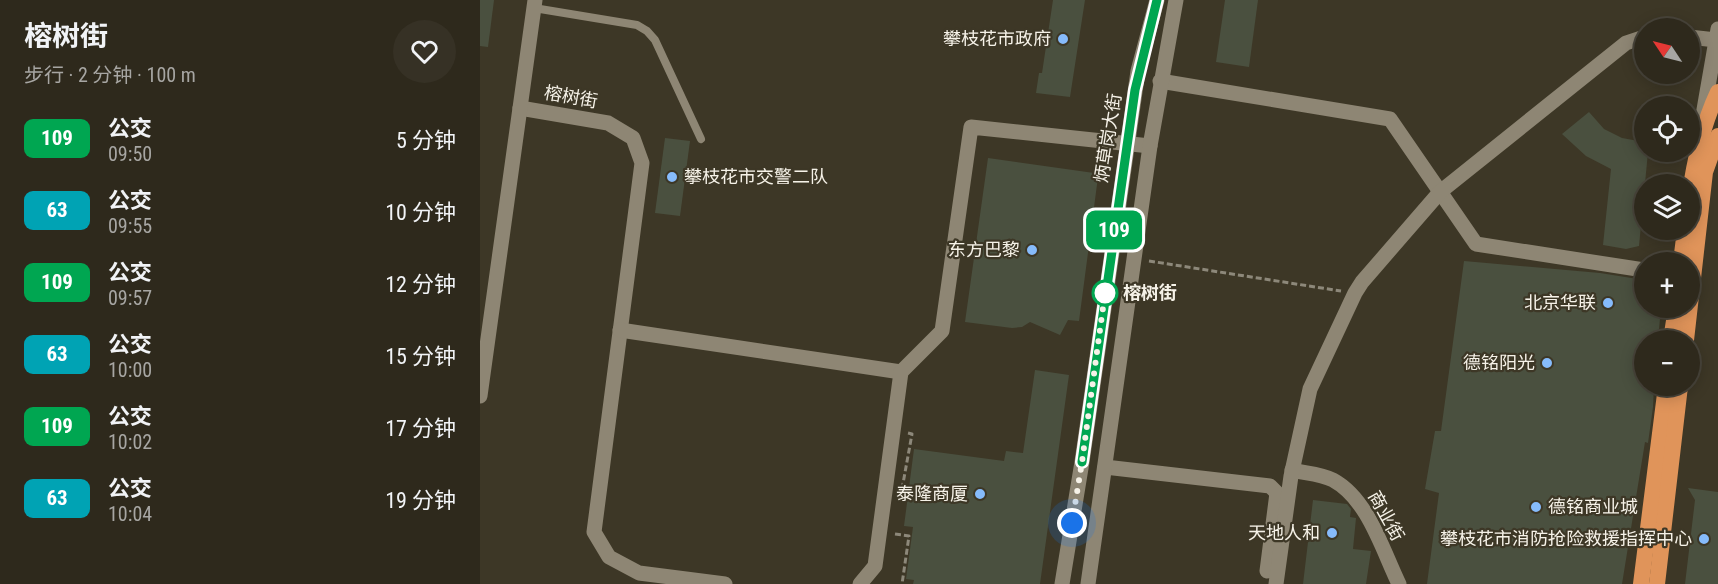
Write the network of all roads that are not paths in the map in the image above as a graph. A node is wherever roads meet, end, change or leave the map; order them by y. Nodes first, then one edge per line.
1 (1157, 0) edge
2 (1176, 0) edge
3 (535, 4) edge
4 (1717, 34) edge
5 (1700, 36) edge
6 (1634, 40) edge
7 (1160, 81) junction
8 (1718, 92) edge
9 (520, 108) junction
10 (1718, 136) edge
11 (701, 139) dead end
12 (1126, 144) junction
13 (1150, 146) junction
14 (1692, 173) joint
15 (1440, 192) junction
16 (1634, 268) edge
17 (620, 330) junction
18 (1687, 330) edge
19 (901, 372) junction
20 (480, 396) edge
21 (1665, 396) edge
22 (1679, 396) edge
23 (1105, 466) junction
24 (1292, 470) junction
25 (725, 584) edge
26 (860, 584) edge
27 (1062, 584) edge
28 (1088, 584) edge
29 (1275, 584) edge
30 (1399, 584) edge
31 (1641, 584) edge
32 (1657, 584) edge

1 - 12 street, 炳草岗大街
2 - 7 street
3 - 9 street
3 - 11 lane
4 - 5 street
4 - 14 street
6 - 15 street
7 - 13 street
7 - 15 street
8 - 14 highway
9 - 17 street, 榕树街
9 - 20 street
10 - 18 highway
12 - 13 street
12 - 19 street
12 - 27 street, 炳草岗大街
13 - 23 street
15 - 16 street
15 - 24 street
17 - 19 street
17 - 25 street, 榕树街
19 - 26 street
21 - 31 highway
22 - 32 highway
23 - 28 street
23 - 29 street
24 - 29 street
24 - 30 street, 商业街

